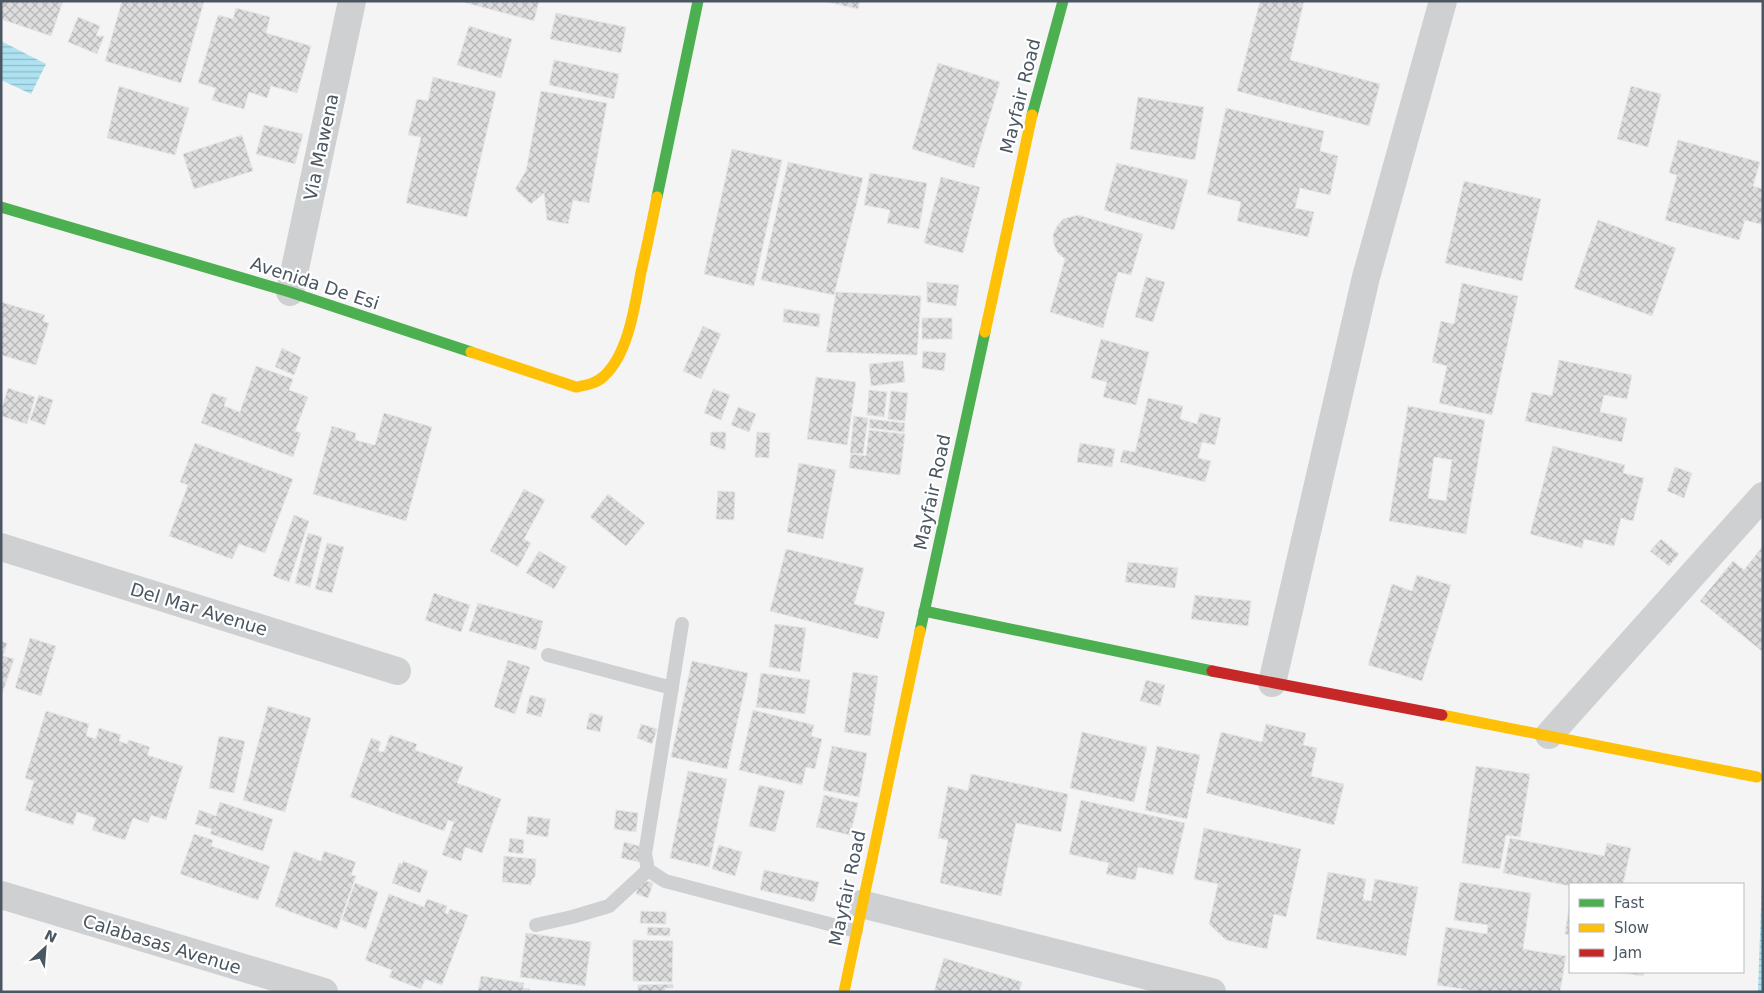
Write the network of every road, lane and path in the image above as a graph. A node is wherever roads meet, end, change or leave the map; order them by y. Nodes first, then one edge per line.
1 (698, 1) edge
2 (1062, 1) edge
3 (1443, 1) edge
4 (350, 2) edge
5 (1, 207) edge
6 (290, 292) junction
7 (1763, 496) edge
8 (1, 547) edge
9 (924, 611) junction
10 (682, 624) dead end
11 (548, 656) dead end
12 (397, 671) dead end
13 (1272, 683) junction
14 (672, 688) junction
15 (1549, 735) junction
16 (1757, 777) dead end
17 (648, 870) junction
18 (1, 895) edge
19 (861, 904) junction
20 (536, 925) dead end
21 (856, 931) junction
22 (1165, 986) edge
23 (324, 992) edge
24 (844, 992) edge
25 (1212, 992) edge

1 - 6 street, Avenida De Esi
2 - 9 street, Mayfair Road
3 - 13 street
4 - 6 street, Via Mawena
5 - 6 street, Avenida De Esi
7 - 15 street
8 - 12 street, Del Mar Avenue
9 - 13 street
9 - 19 street, Mayfair Road
10 - 14 lane
11 - 14 lane
13 - 15 street
14 - 17 lane
15 - 16 street
17 - 20 lane
17 - 21 lane
18 - 23 street, Calabasas Avenue
19 - 21 street, Mayfair Road
19 - 22 street
21 - 24 street, Mayfair Road
22 - 25 street

